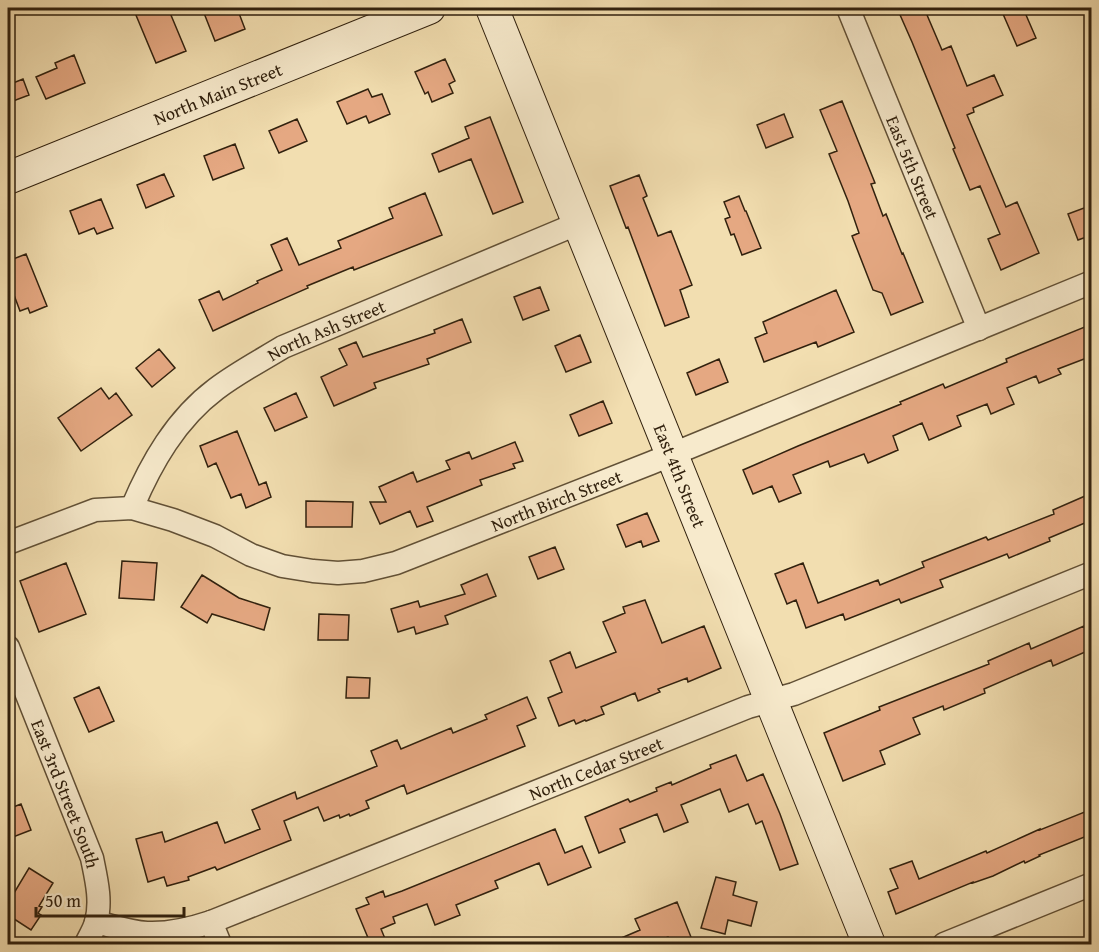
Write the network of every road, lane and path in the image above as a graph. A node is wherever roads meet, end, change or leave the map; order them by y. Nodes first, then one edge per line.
1 (429, 8) edge
2 (492, 8) edge
3 (848, 8) edge
4 (8, 178) edge
5 (579, 223) junction
6 (1092, 282) edge
7 (979, 329) junction
8 (672, 454) junction
9 (132, 508) junction
10 (8, 543) edge
11 (1092, 573) edge
12 (8, 647) edge
13 (770, 700) junction
14 (1092, 884) edge
15 (96, 922) junction
16 (211, 922) junction
17 (86, 945) edge
18 (220, 945) edge
19 (869, 945) edge
20 (944, 945) edge

1 - 4 street, North Main Street
2 - 5 street, East 4th Street
3 - 7 street, East 5th Street
5 - 8 street, East 4th Street
5 - 9 street, North Ash Street
6 - 7 street, North Birch Street
7 - 8 street, North Birch Street
8 - 9 street, North Birch Street
8 - 13 street, East 4th Street
9 - 10 street, North Birch Street
11 - 13 street, North Cedar Street
12 - 15 street, East 3rd Street South
13 - 16 street, North Cedar Street
13 - 19 street, East 4th Street
14 - 20 street
15 - 16 street, North Cedar Street
15 - 17 street, East 3rd Street South
16 - 18 street

